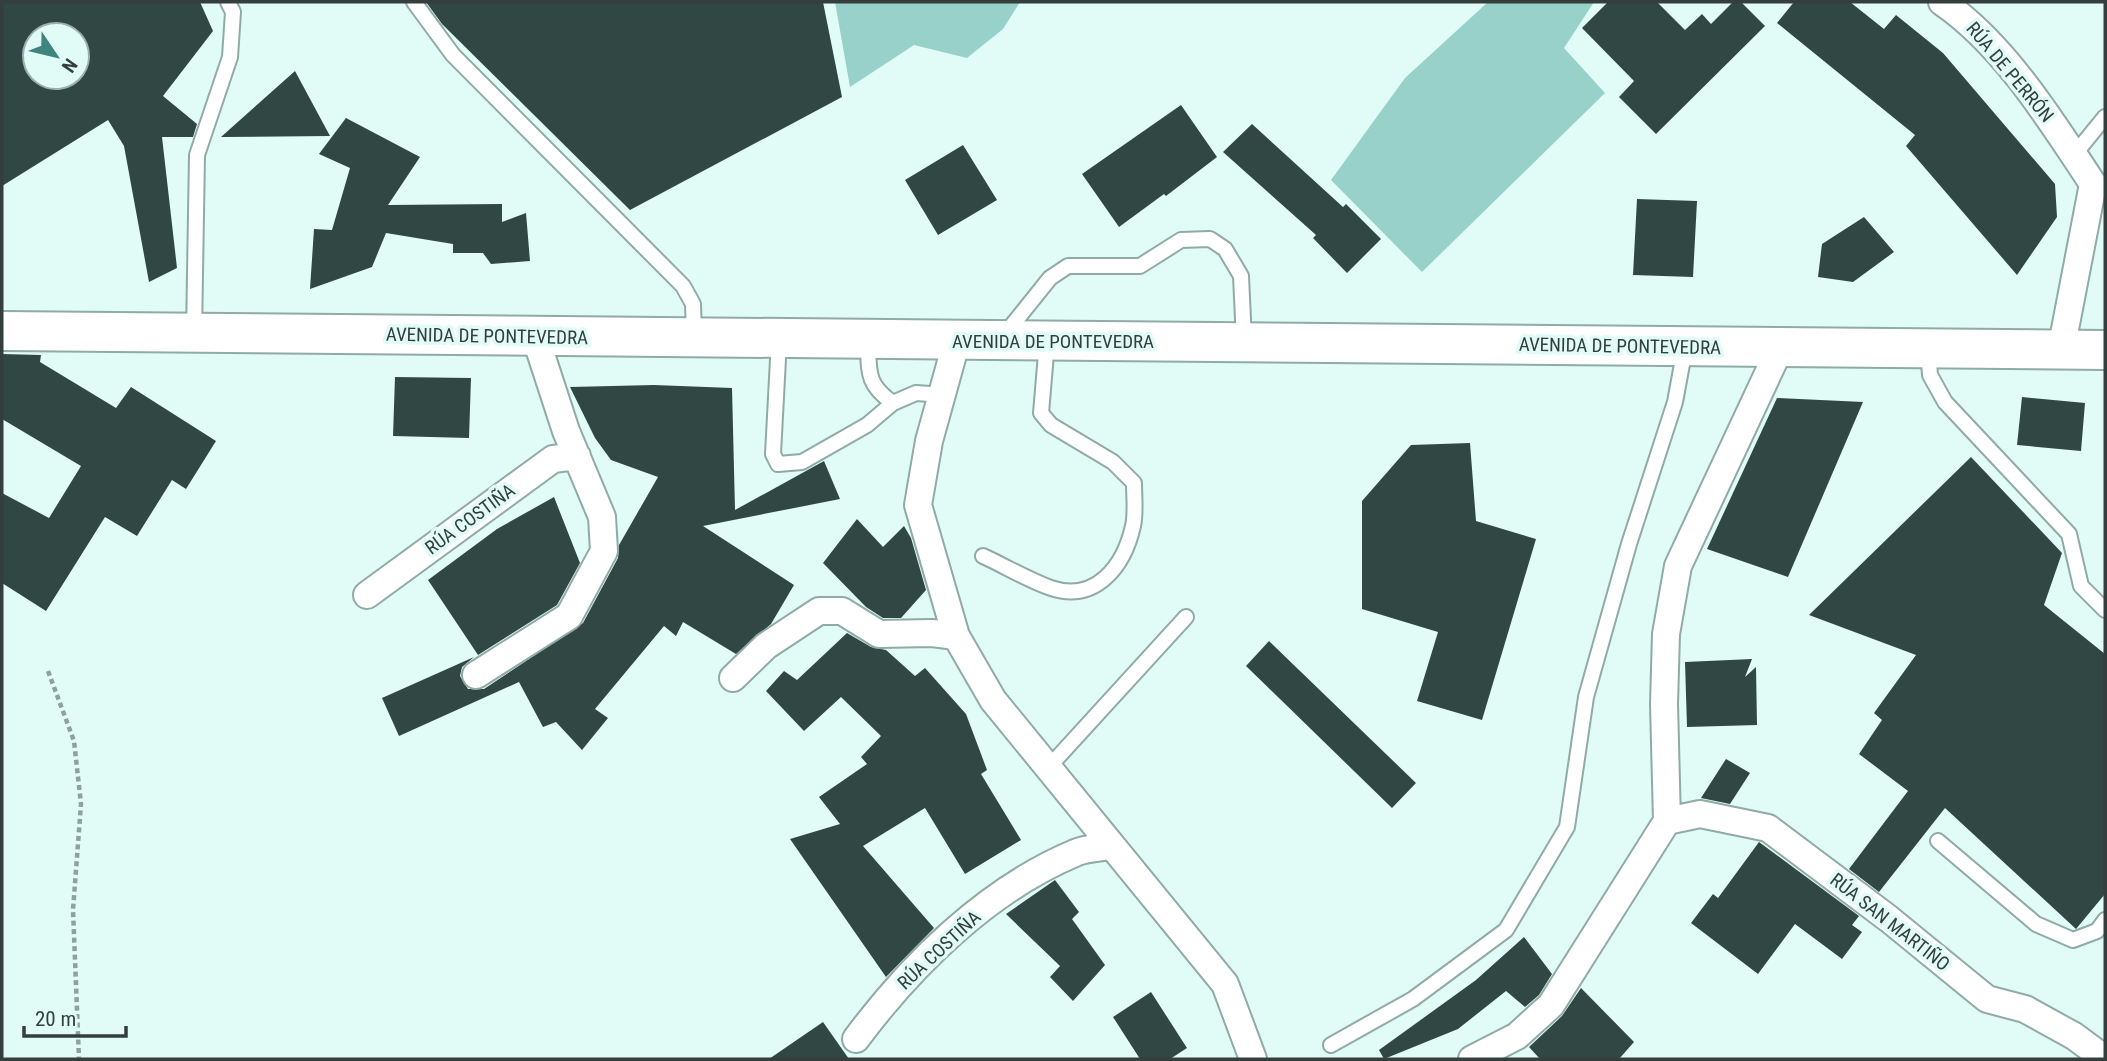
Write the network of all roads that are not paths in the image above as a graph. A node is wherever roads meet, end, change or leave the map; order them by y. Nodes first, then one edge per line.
1 (228, 2) edge
2 (414, 2) edge
3 (1942, 2) edge
4 (2105, 117) edge
5 (2074, 155) junction
6 (2, 331) edge
7 (194, 333) junction
8 (535, 336) junction
9 (694, 338) junction
10 (779, 338) junction
11 (868, 339) junction
12 (957, 340) junction
13 (1001, 341) junction
14 (1047, 341) junction
15 (1244, 342) junction
16 (1685, 346) junction
17 (1780, 348) junction
18 (1928, 348) junction
19 (2061, 350) junction
20 (2105, 350) edge
21 (944, 395) junction
22 (893, 403) junction
23 (577, 456) junction
24 (983, 556) dead end
25 (367, 595) dead end
26 (2105, 610) edge
27 (1186, 617) dead end
28 (956, 636) junction
29 (476, 675) dead end
30 (733, 678) dead end
31 (1048, 768) junction
32 (1667, 821) junction
33 (1938, 841) dead end
34 (1112, 846) junction
35 (2105, 920) edge
36 (856, 1039) dead end
37 (1331, 1045) dead end
38 (1252, 1059) edge
39 (1472, 1059) edge
40 (2105, 1059) edge

1 - 7 lane
2 - 9 lane
3 - 5 street, RÚA DE PERRÓN
4 - 5 lane
5 - 19 street, RÚA DE PERRÓN
6 - 7 main road, AVENIDA DE PONTEVEDRA
7 - 8 main road, AVENIDA DE PONTEVEDRA
8 - 9 main road, AVENIDA DE PONTEVEDRA
8 - 23 street
9 - 10 main road, AVENIDA DE PONTEVEDRA
10 - 11 main road, AVENIDA DE PONTEVEDRA
10 - 22 lane
11 - 12 main road, AVENIDA DE PONTEVEDRA
11 - 22 lane
12 - 13 main road, AVENIDA DE PONTEVEDRA
12 - 21 street
13 - 14 main road, AVENIDA DE PONTEVEDRA
13 - 15 lane
14 - 15 main road, AVENIDA DE PONTEVEDRA
14 - 24 lane
15 - 16 main road, AVENIDA DE PONTEVEDRA
16 - 17 main road, AVENIDA DE PONTEVEDRA
16 - 37 lane
17 - 18 main road, AVENIDA DE PONTEVEDRA
17 - 32 street
18 - 19 main road, AVENIDA DE PONTEVEDRA
18 - 26 lane
19 - 20 main road, AVENIDA DE PONTEVEDRA
21 - 22 lane
21 - 28 street
23 - 25 street, RÚA COSTIÑA
23 - 29 street
27 - 31 lane
28 - 30 street
28 - 31 street
31 - 34 street
32 - 39 street
32 - 40 street, RÚA SAN MARTIÑO
33 - 35 lane
34 - 36 street, RÚA COSTIÑA
34 - 38 street

